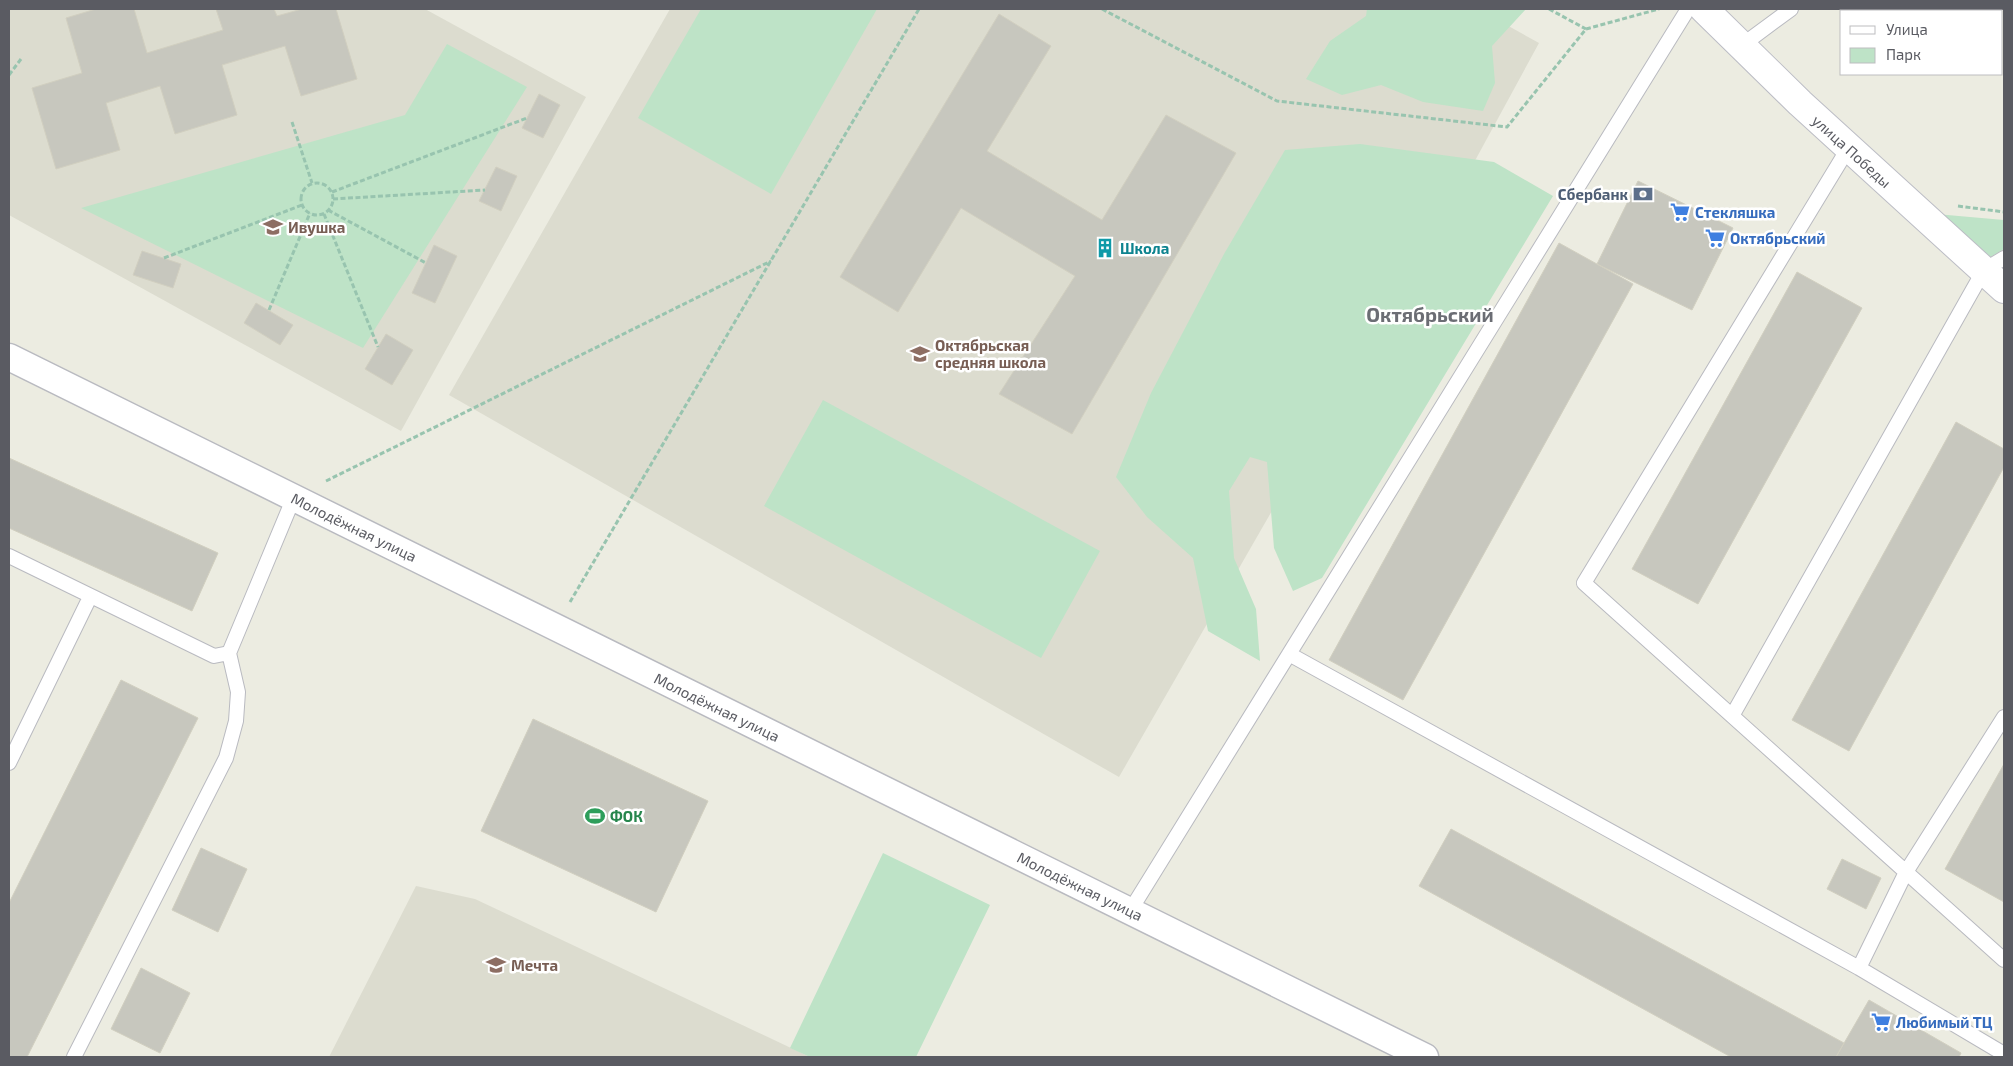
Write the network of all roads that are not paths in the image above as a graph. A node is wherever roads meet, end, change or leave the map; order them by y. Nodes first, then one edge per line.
1 (1688, 9) edge
2 (1704, 9) edge
3 (1792, 9) edge
4 (1741, 46) junction
5 (1849, 147) junction
6 (1994, 264) edge
7 (2004, 289) edge
8 (9, 357) edge
9 (294, 497) junction
10 (9, 556) edge
11 (90, 597) junction
12 (230, 653) junction
13 (1290, 654) junction
14 (1732, 716) junction
15 (2004, 717) edge
16 (9, 763) edge
17 (1906, 872) junction
18 (1130, 911) junction
19 (2004, 960) edge
20 (1859, 968) junction
21 (2004, 1054) edge
22 (74, 1057) edge
23 (1425, 1057) edge

1 - 13 lane
2 - 4 street, улица Победы
3 - 4 lane
4 - 5 street, улица Победы
5 - 6 street, улица Победы
5 - 14 lane
6 - 7 street, улица Победы
6 - 14 lane
8 - 9 street, Молодёжная улица
9 - 12 lane
9 - 18 street, Молодёжная улица
10 - 11 lane
11 - 12 lane
11 - 16 lane
12 - 22 lane
13 - 18 lane
13 - 20 lane
14 - 17 lane
15 - 17 lane
17 - 19 lane
17 - 20 lane
18 - 23 street, Молодёжная улица
20 - 21 lane

